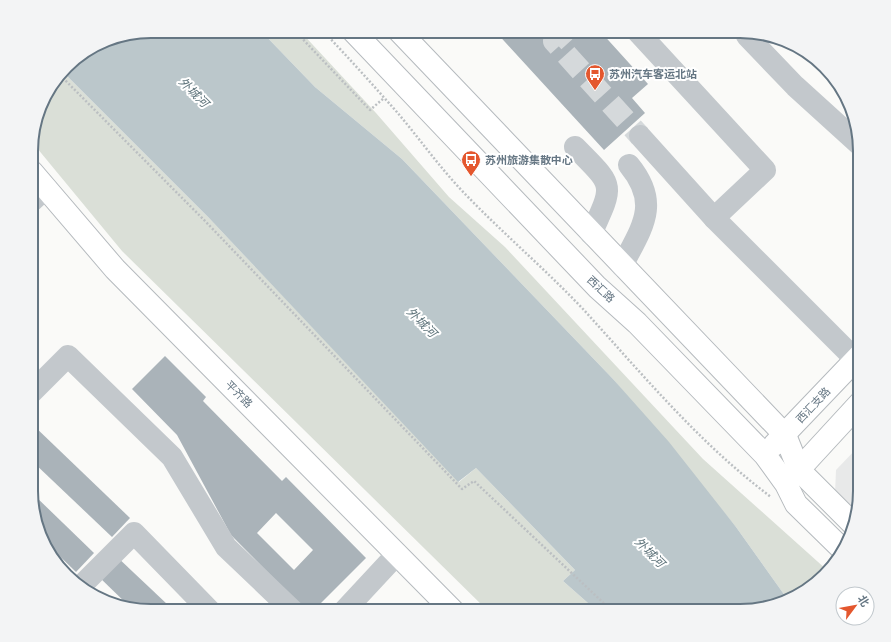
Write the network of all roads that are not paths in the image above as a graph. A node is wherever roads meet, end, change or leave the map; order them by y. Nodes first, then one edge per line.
1 (360, 38) edge
2 (406, 38) edge
3 (643, 38) edge
4 (749, 38) edge
5 (640, 136) tunnel mouth
6 (852, 138) edge
7 (575, 147) dead end
8 (629, 165) dead end
9 (39, 194) edge
10 (714, 218) junction
11 (591, 234) junction
12 (622, 266) junction
13 (853, 352) edge
14 (853, 362) edge
15 (38, 386) edge
16 (853, 411) edge
17 (785, 435) junction
18 (765, 455) junction
19 (792, 477) junction
20 (849, 521) edge
21 (839, 546) edge
22 (397, 554) junction
23 (84, 582) edge
24 (203, 604) edge
25 (286, 604) edge
26 (351, 604) edge
27 (446, 604) edge

1 - 18 main road, 西汇路
2 - 11 main road, 西汇路
3 - 10 street
4 - 6 street
5 - 10 street
7 - 11 street
8 - 12 street
9 - 22 main road, 平齐路
10 - 13 street
11 - 12 main road, 西汇路
12 - 17 main road, 西汇路
14 - 17 main road, 西汇支路
15 - 25 street
16 - 19 main road
17 - 18 main road, 西汇支路
17 - 19 main road, 西汇路
18 - 19 main road, 西汇路
19 - 20 main road, 西汇路
19 - 21 main road, 西汇路
22 - 26 street
22 - 27 main road, 平齐路
23 - 24 street

